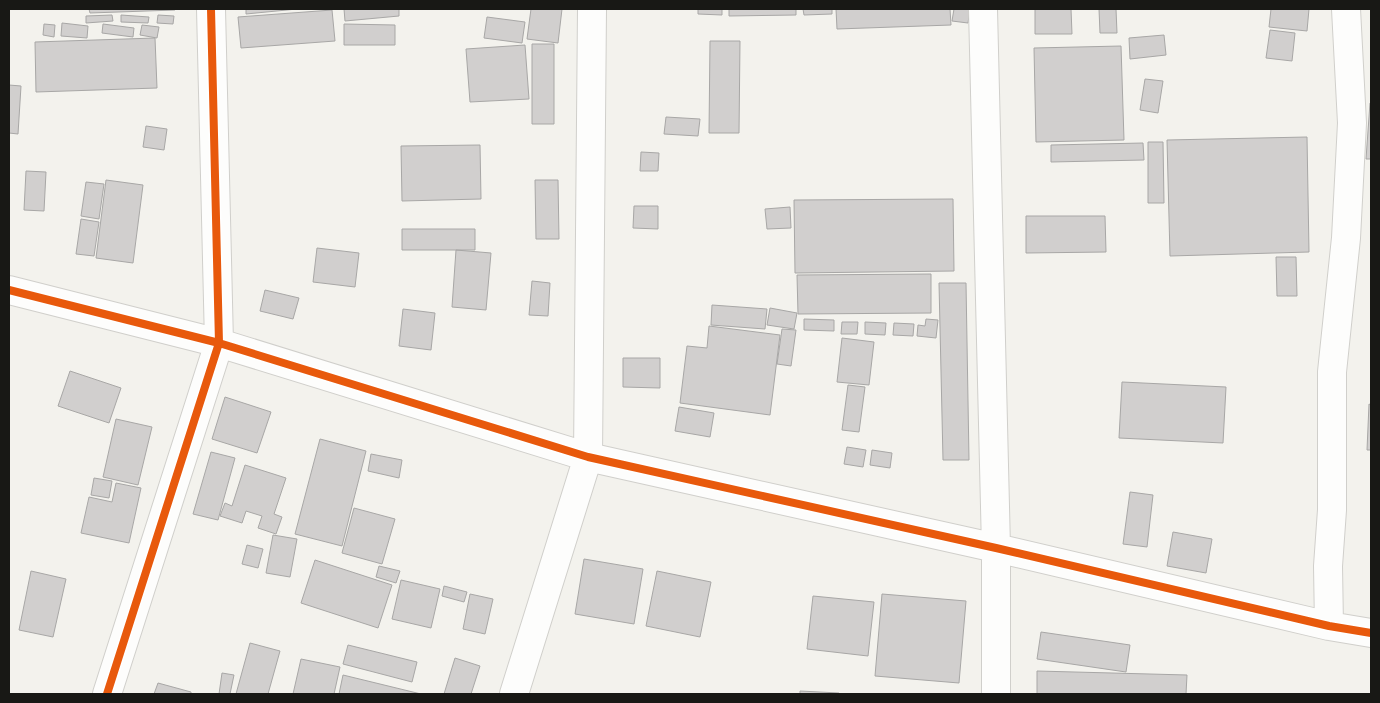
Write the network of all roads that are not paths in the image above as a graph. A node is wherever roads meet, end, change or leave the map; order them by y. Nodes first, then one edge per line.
1 (211, 9) edge
2 (592, 9) edge
3 (983, 9) edge
4 (1346, 9) edge
5 (9, 290) edge
6 (219, 343) junction
7 (588, 457) junction
8 (996, 548) junction
9 (1329, 626) junction
10 (1371, 634) edge
11 (107, 694) edge
12 (514, 694) edge
13 (996, 694) edge

1 - 6 street
2 - 7 street
3 - 8 street
4 - 9 street
5 - 6 street
6 - 7 street
6 - 11 street
7 - 8 street
7 - 12 street
8 - 9 street
8 - 13 street
9 - 10 street

